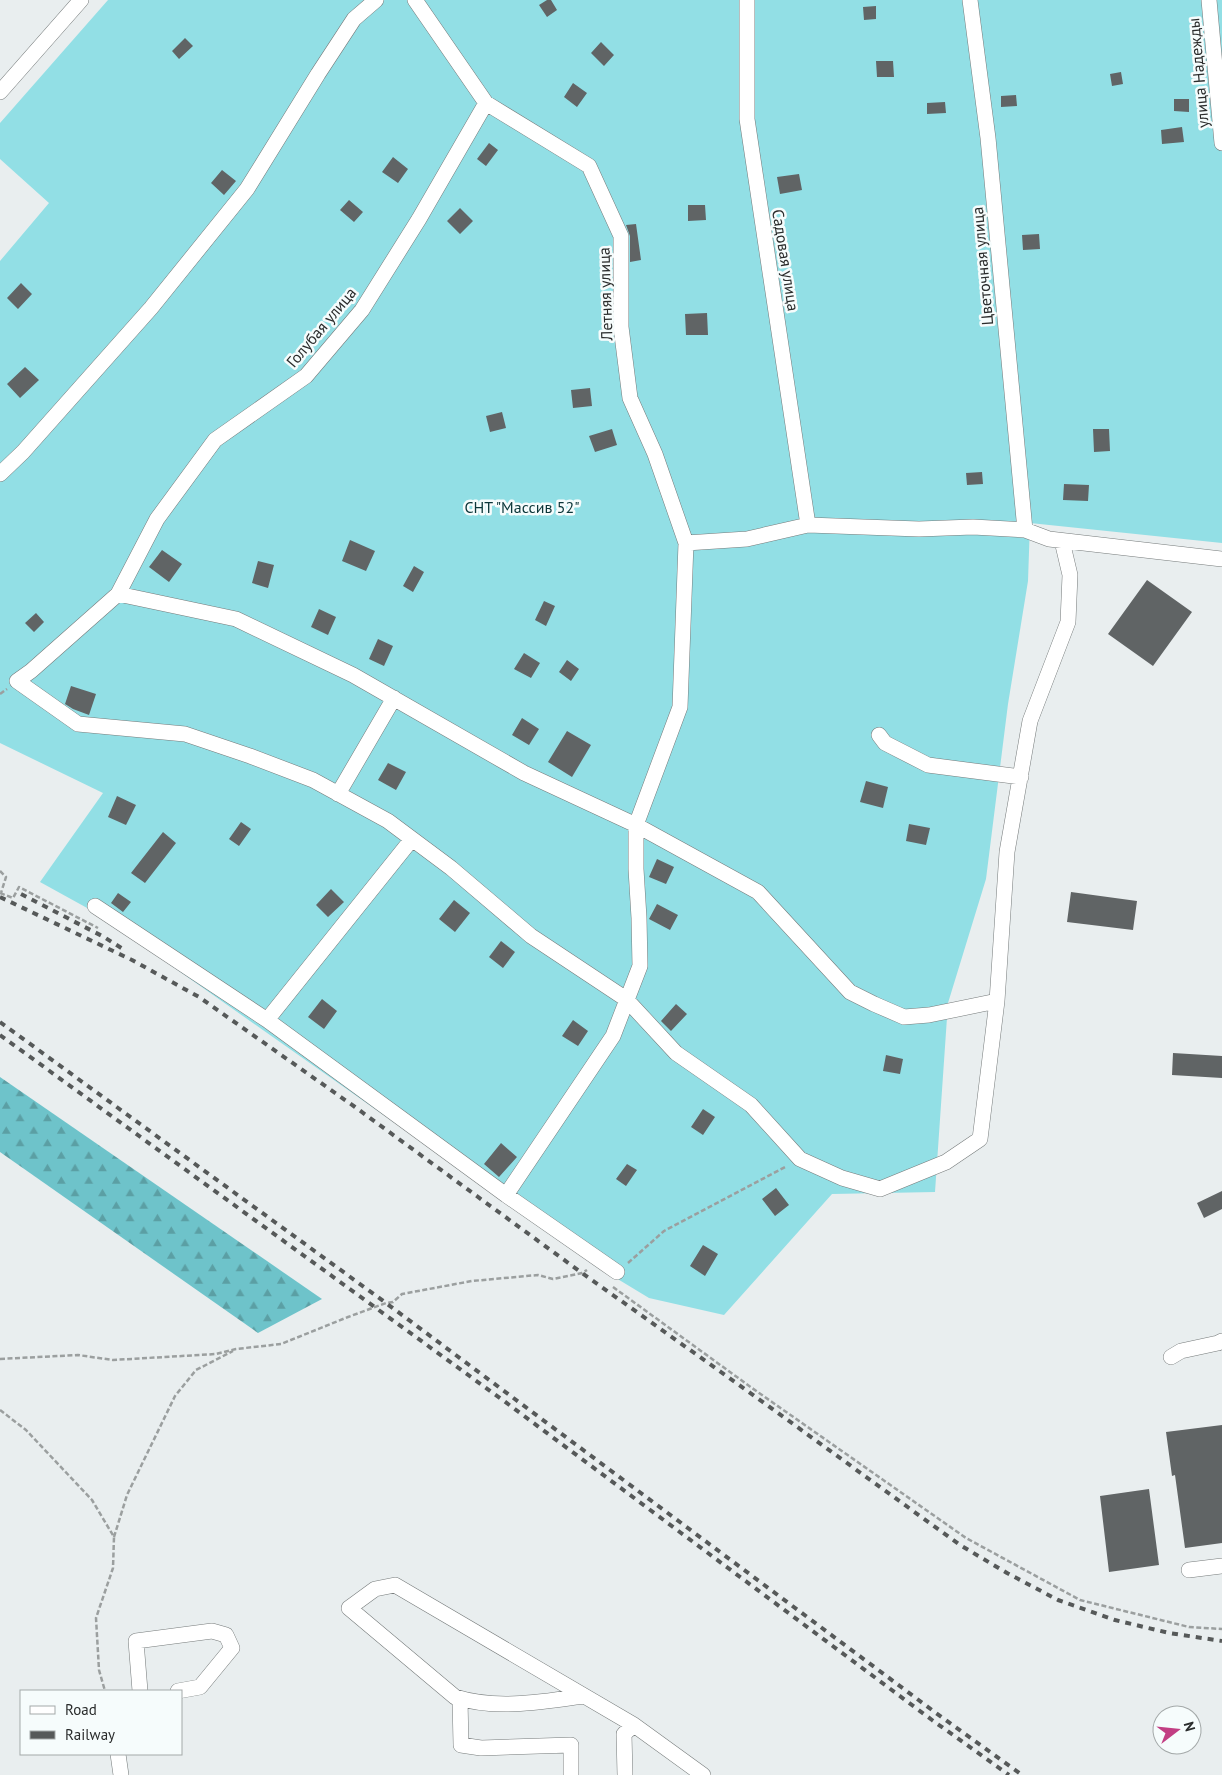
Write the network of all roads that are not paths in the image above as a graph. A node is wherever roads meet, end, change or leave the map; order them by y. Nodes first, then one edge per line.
1 (81, 0) edge
2 (376, 0) edge
3 (415, 0) edge
4 (747, 0) edge
5 (970, 0) edge
6 (1209, 0) edge
7 (0, 92) edge
8 (486, 103) junction
9 (1222, 143) edge
10 (0, 474) edge
11 (808, 525) junction
12 (1025, 530) junction
13 (1062, 541) junction
14 (686, 543) junction
15 (1222, 559) edge
16 (118, 594) junction
17 (394, 698) junction
18 (879, 735) dead end
19 (1021, 776) junction
20 (338, 794) junction
21 (636, 825) junction
22 (412, 840) junction
23 (95, 906) dead end
24 (626, 999) junction
25 (997, 1001) junction
26 (267, 1020) junction
27 (506, 1195) junction
28 (617, 1272) road end
29 (1222, 1341) edge
30 (1171, 1357) dead end
31 (1222, 1566) edge
32 (1189, 1570) dead end
33 (140, 1690) edge
34 (182, 1690) edge
35 (584, 1696) junction
36 (460, 1699) junction
37 (634, 1725) junction
38 (118, 1755) edge
39 (627, 1774) edge
40 (122, 1775) edge
41 (571, 1775) edge
42 (703, 1775) edge

1 - 7 lane
2 - 10 lane
3 - 8 lane, Летняя улица
4 - 11 lane, Садовая улица
5 - 12 lane, Цветочная улица
6 - 9 lane, улица Надежды
8 - 14 lane, Летняя улица
8 - 16 lane, Голубая улица
11 - 12 lane
11 - 14 lane
12 - 13 lane
13 - 15 lane
13 - 19 lane
14 - 21 lane
16 - 17 lane
16 - 20 lane
17 - 20 lane
17 - 21 lane
18 - 19 lane
19 - 25 lane
20 - 22 lane
21 - 24 lane
21 - 25 lane
22 - 24 lane
22 - 26 lane
23 - 26 lane
24 - 25 lane
24 - 27 lane
26 - 27 lane
27 - 28 lane
29 - 30 lane
31 - 32 lane
33 - 34 lane
35 - 36 lane
35 - 36 lane
35 - 37 lane
36 - 41 lane
37 - 39 lane
37 - 42 lane
38 - 40 lane

